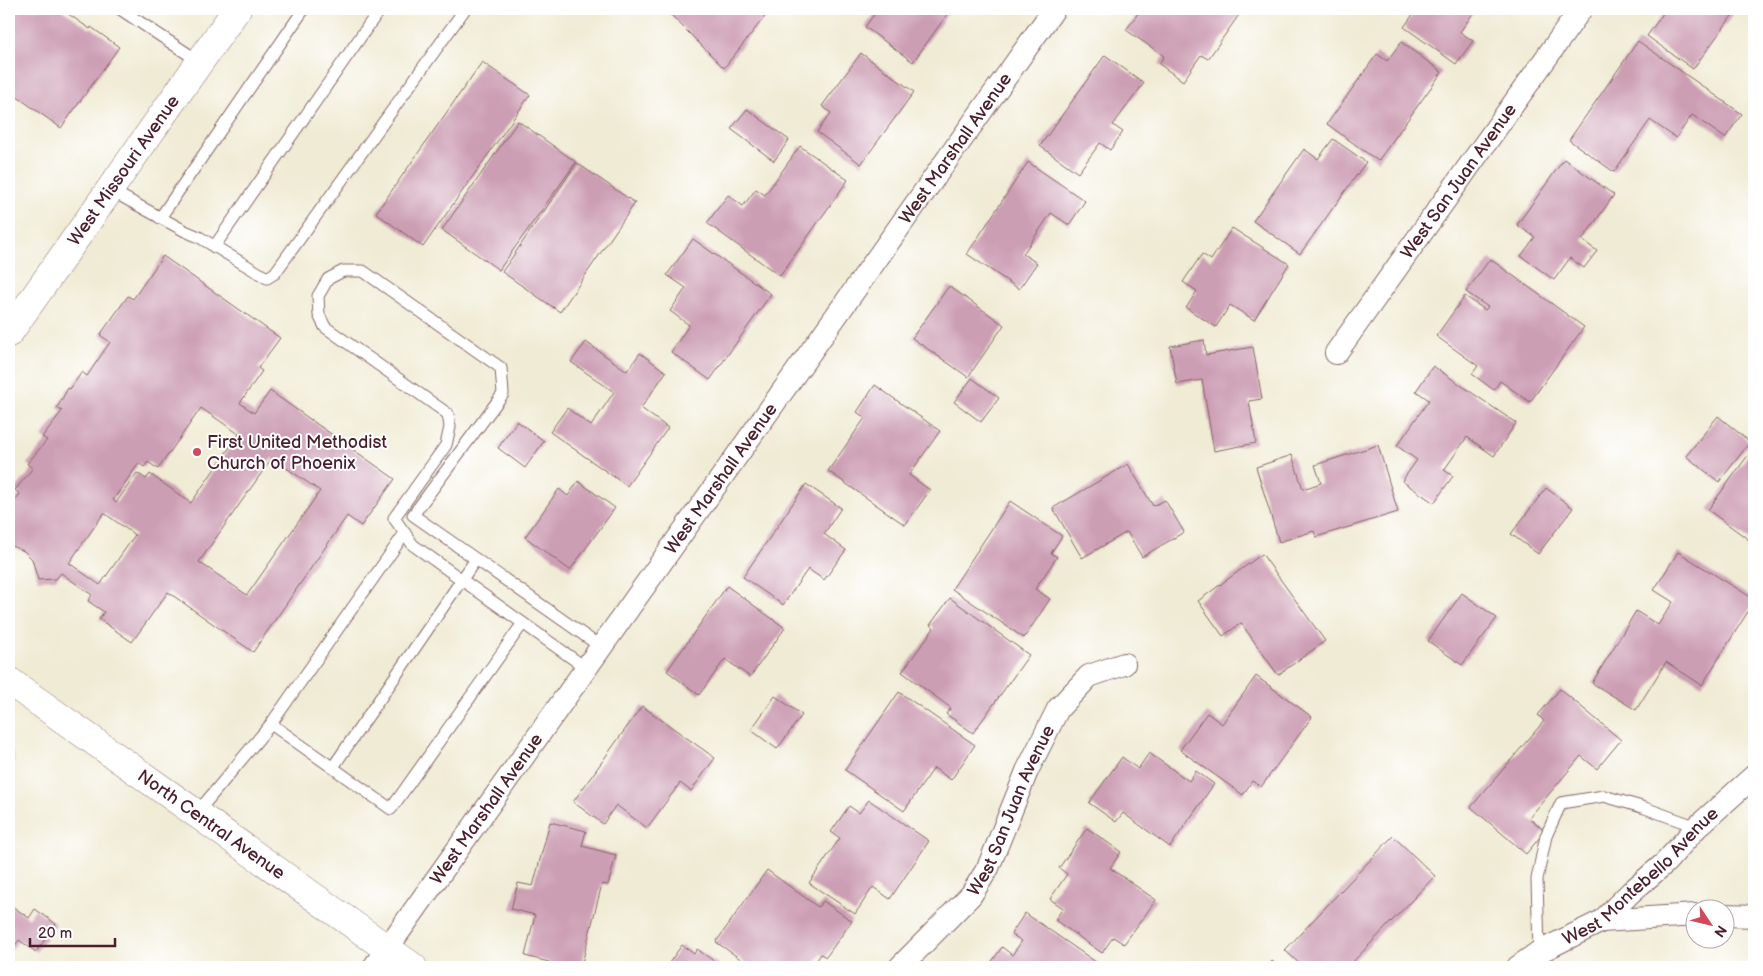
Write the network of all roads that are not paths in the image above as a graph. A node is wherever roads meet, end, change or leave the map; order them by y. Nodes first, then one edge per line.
1 (120, 9) edge
2 (237, 9) edge
3 (304, 9) edge
4 (380, 9) edge
5 (465, 9) edge
6 (1054, 9) edge
7 (1581, 9) edge
8 (200, 62) junction
9 (110, 190) junction
10 (160, 218) junction
11 (214, 246) junction
12 (9, 333) edge
13 (1336, 353) dead end
14 (405, 532) junction
15 (476, 559) junction
16 (462, 580) junction
17 (523, 623) junction
18 (601, 647) junction
19 (1124, 664) dead end
20 (586, 668) junction
21 (9, 681) edge
22 (271, 724) junction
23 (333, 767) junction
24 (1754, 776) edge
25 (196, 814) junction
26 (1697, 827) junction
27 (1686, 916) edge
28 (1736, 916) edge
29 (1754, 916) edge
30 (1602, 921) junction
31 (1539, 952) junction
32 (381, 958) edge
33 (413, 967) edge
34 (900, 967) edge
35 (1518, 967) edge

1 - 8 lane
2 - 8 main road, West Missouri Avenue
3 - 10 lane
4 - 11 lane
5 - 11 lane
6 - 18 street, West Marshall Avenue
7 - 13 street, West San Juan Avenue
8 - 9 main road, West Missouri Avenue
9 - 10 lane
9 - 12 main road, West Missouri Avenue
10 - 11 lane
14 - 15 lane
14 - 16 lane
14 - 22 lane
15 - 16 lane
15 - 18 lane
16 - 17 lane
16 - 23 lane
17 - 20 lane
17 - 23 lane
18 - 20 street, West Marshall Avenue
19 - 34 street, West San Juan Avenue
20 - 32 street, West Marshall Avenue
21 - 25 main road, North Central Avenue
22 - 23 lane
22 - 25 lane
24 - 26 street, West Montebello Avenue
25 - 32 main road, North Central Avenue
26 - 30 street, West Montebello Avenue
26 - 31 lane
27 - 30 street
28 - 29 street
30 - 31 street, West Montebello Avenue
31 - 35 street, West Montebello Avenue
32 - 33 main road, North Central Avenue

